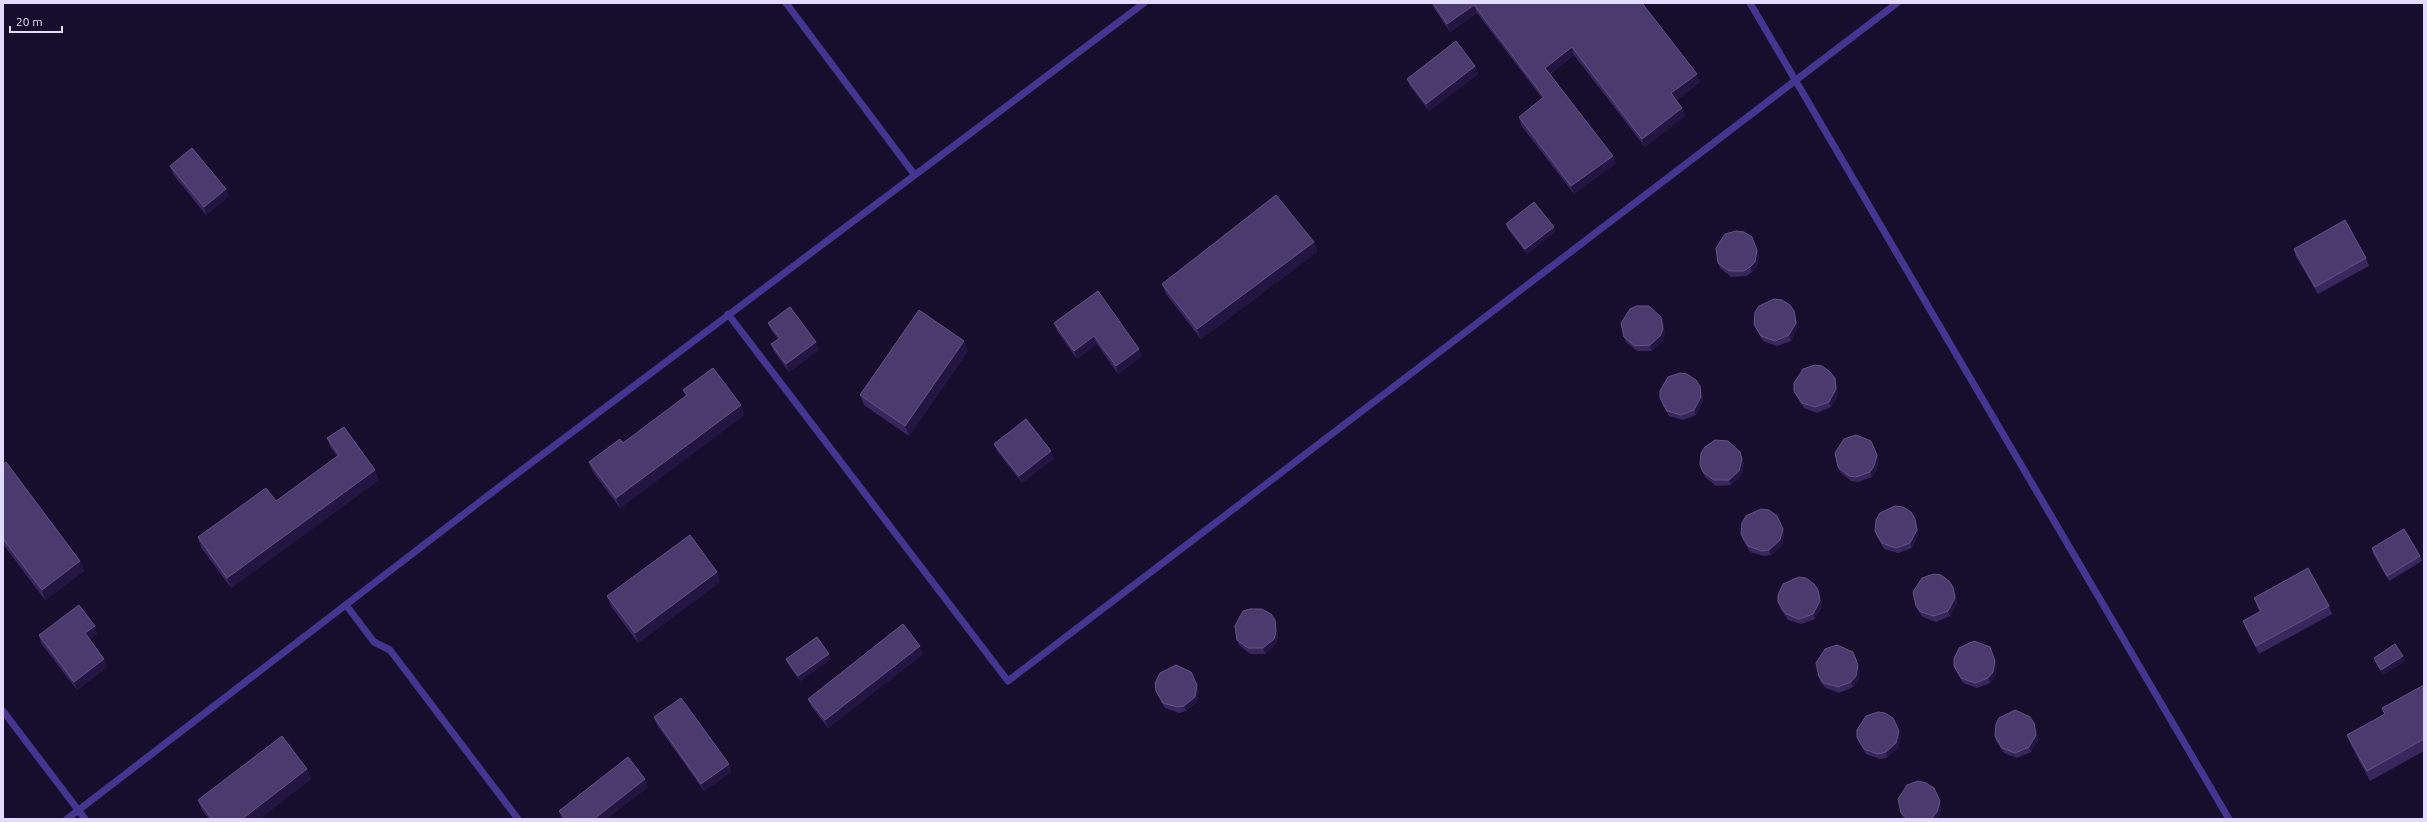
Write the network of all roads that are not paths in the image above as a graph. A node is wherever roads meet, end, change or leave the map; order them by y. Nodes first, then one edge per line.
1 (786, 3) edge
2 (1144, 3) edge
3 (1750, 3) edge
4 (1897, 3) edge
5 (1795, 80) junction
6 (914, 174) junction
7 (728, 314) junction
8 (346, 605) junction
9 (3, 711) edge
10 (78, 811) junction
11 (67, 819) edge
12 (85, 819) edge
13 (518, 819) edge
14 (2229, 819) edge

1 - 6 lane
2 - 6 lane
3 - 5 lane
4 - 5 lane
5 - 7 lane
5 - 14 lane
6 - 7 lane
7 - 8 lane
8 - 10 lane
8 - 13 lane
9 - 10 lane
10 - 11 lane
10 - 12 lane

